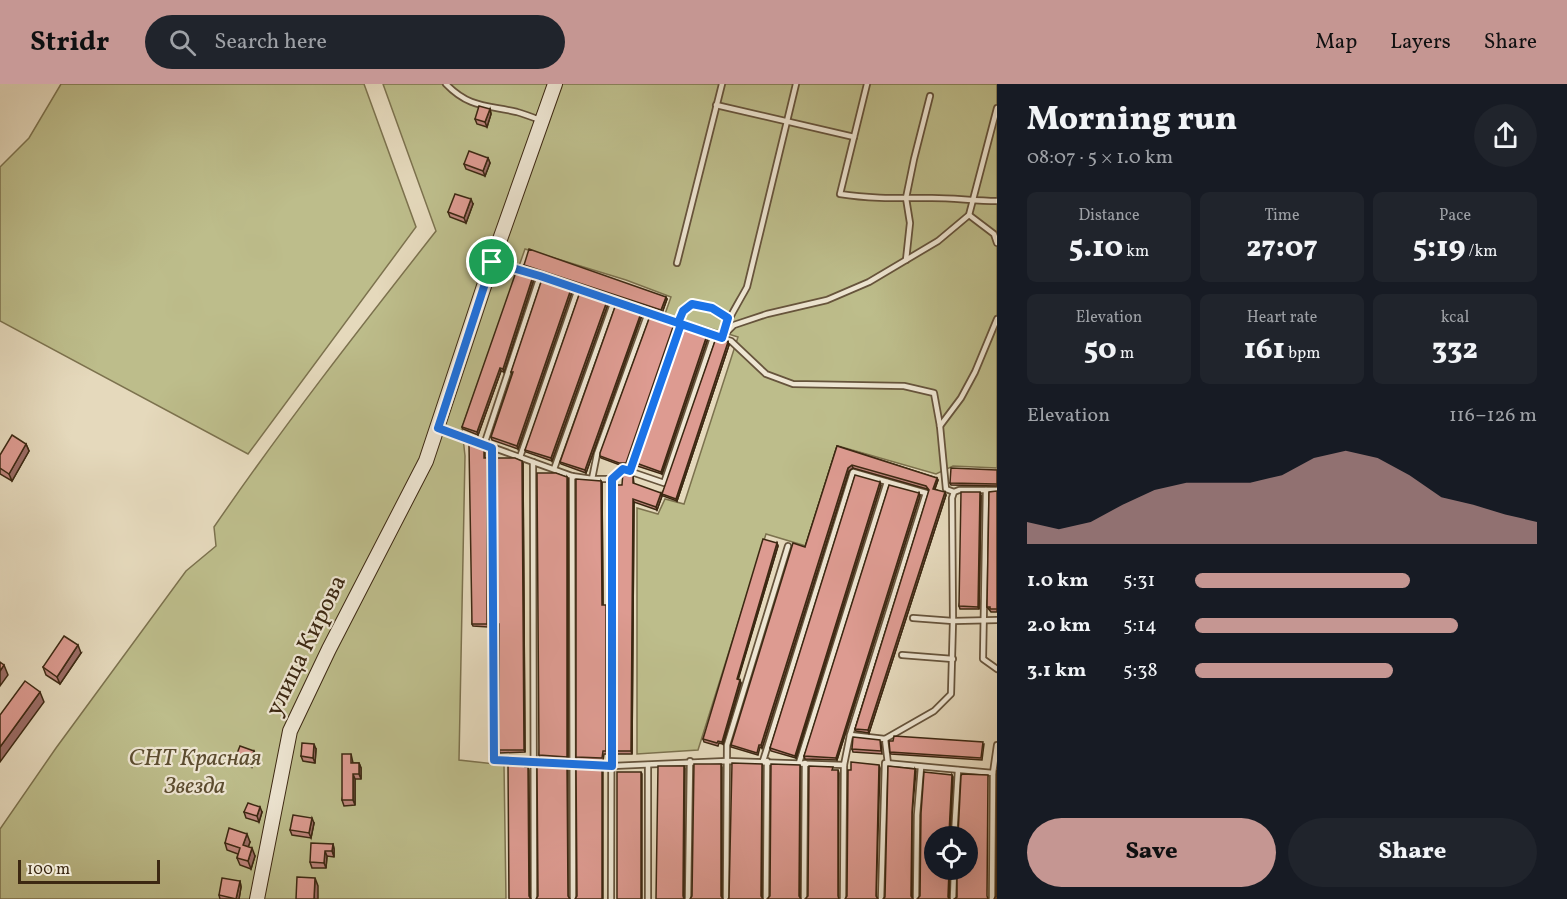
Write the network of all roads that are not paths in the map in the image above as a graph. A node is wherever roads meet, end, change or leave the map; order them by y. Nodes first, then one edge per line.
1 (446, 84) edge
2 (555, 84) edge
3 (722, 84) edge
4 (796, 84) edge
5 (867, 84) edge
6 (930, 96) dead end
7 (716, 105) junction
8 (997, 108) edge
9 (542, 121) junction
10 (787, 121) junction
11 (854, 136) junction
12 (906, 198) junction
13 (972, 201) junction
14 (997, 201) edge
15 (969, 215) junction
16 (997, 243) edge
17 (906, 260) junction
18 (492, 262) junction
19 (677, 263) dead end
20 (540, 276) junction
21 (578, 289) junction
22 (614, 301) junction
23 (648, 313) junction
24 (728, 318) junction
25 (997, 319) edge
26 (679, 323) junction
27 (714, 335) junction
28 (722, 338) junction
29 (940, 426) junction
30 (438, 428) junction
31 (484, 445) junction
32 (492, 448) junction
33 (520, 457) junction
34 (534, 462) junction
35 (555, 469) junction
36 (630, 471) junction
37 (572, 476) junction
38 (592, 479) junction
39 (612, 479) junction
40 (887, 482) junction
41 (986, 490) junction
42 (997, 490) edge
43 (954, 492) junction
44 (788, 546) dead end
45 (913, 618) dead end
46 (997, 620) edge
47 (953, 621) junction
48 (984, 621) junction
49 (902, 655) dead end
50 (953, 658) junction
51 (997, 669) edge
52 (850, 735) junction
53 (885, 739) junction
54 (997, 745) edge
55 (534, 761) junction
56 (690, 761) junction
57 (727, 761) junction
58 (765, 761) junction
59 (799, 763) junction
60 (806, 763) junction
61 (574, 764) junction
62 (888, 764) junction
63 (648, 765) junction
64 (844, 765) junction
65 (612, 766) junction
66 (921, 767) junction
67 (958, 770) junction
68 (993, 773) junction
69 (955, 826) edge
70 (954, 880) edge
71 (257, 899) edge
72 (534, 899) edge
73 (573, 899) edge
74 (611, 899) edge
75 (648, 899) edge
76 (688, 899) edge
77 (726, 899) edge
78 (766, 899) edge
79 (804, 899) edge
80 (843, 899) edge
81 (881, 899) edge
82 (916, 899) edge
83 (953, 899) edge
84 (992, 899) edge

1 - 9 lane
2 - 9 street, улица Кирова
3 - 7 lane
4 - 10 lane
5 - 11 lane
6 - 12 lane
7 - 10 lane
7 - 19 lane
8 - 13 lane
9 - 18 street, улица Кирова
10 - 11 lane
10 - 24 lane
11 - 12 lane
12 - 13 lane
12 - 17 lane
13 - 14 lane
13 - 15 lane
15 - 16 lane
15 - 17 lane
17 - 28 lane
18 - 20 lane
18 - 30 street, улица Кирова
20 - 21 lane
20 - 31 lane
21 - 22 lane
21 - 33 lane
22 - 23 lane
22 - 35 lane
23 - 26 lane
23 - 38 lane
24 - 26 lane
24 - 28 lane
25 - 29 lane
26 - 27 lane
26 - 36 lane
27 - 28 lane
27 - 36 lane
28 - 29 lane
29 - 43 lane
30 - 31 lane
30 - 71 street, улица Кирова
31 - 32 lane
32 - 33 lane
32 - 55 lane
33 - 34 lane
34 - 35 lane
34 - 55 lane
35 - 37 lane
36 - 39 lane
37 - 38 lane
37 - 61 lane
38 - 39 lane
39 - 65 lane
40 - 52 lane
40 - 58 lane
40 - 59 lane
41 - 42 lane
41 - 43 lane
41 - 48 lane
43 - 47 lane
44 - 57 lane
45 - 47 lane
46 - 48 lane
47 - 48 lane
47 - 50 lane
48 - 51 lane
49 - 50 lane
50 - 53 lane
52 - 53 lane
52 - 64 lane
53 - 62 lane
54 - 68 lane
55 - 61 lane
55 - 72 lane
56 - 57 lane
56 - 63 lane
56 - 76 lane
57 - 58 lane
57 - 77 lane
58 - 59 lane
58 - 78 lane
59 - 60 lane
60 - 64 lane
60 - 79 lane
61 - 65 lane
61 - 73 lane
62 - 66 lane
62 - 81 lane
63 - 65 lane
63 - 75 lane
64 - 80 lane
65 - 74 lane
66 - 67 lane
66 - 82 lane
67 - 68 lane
67 - 69 lane
68 - 84 lane
70 - 83 lane

